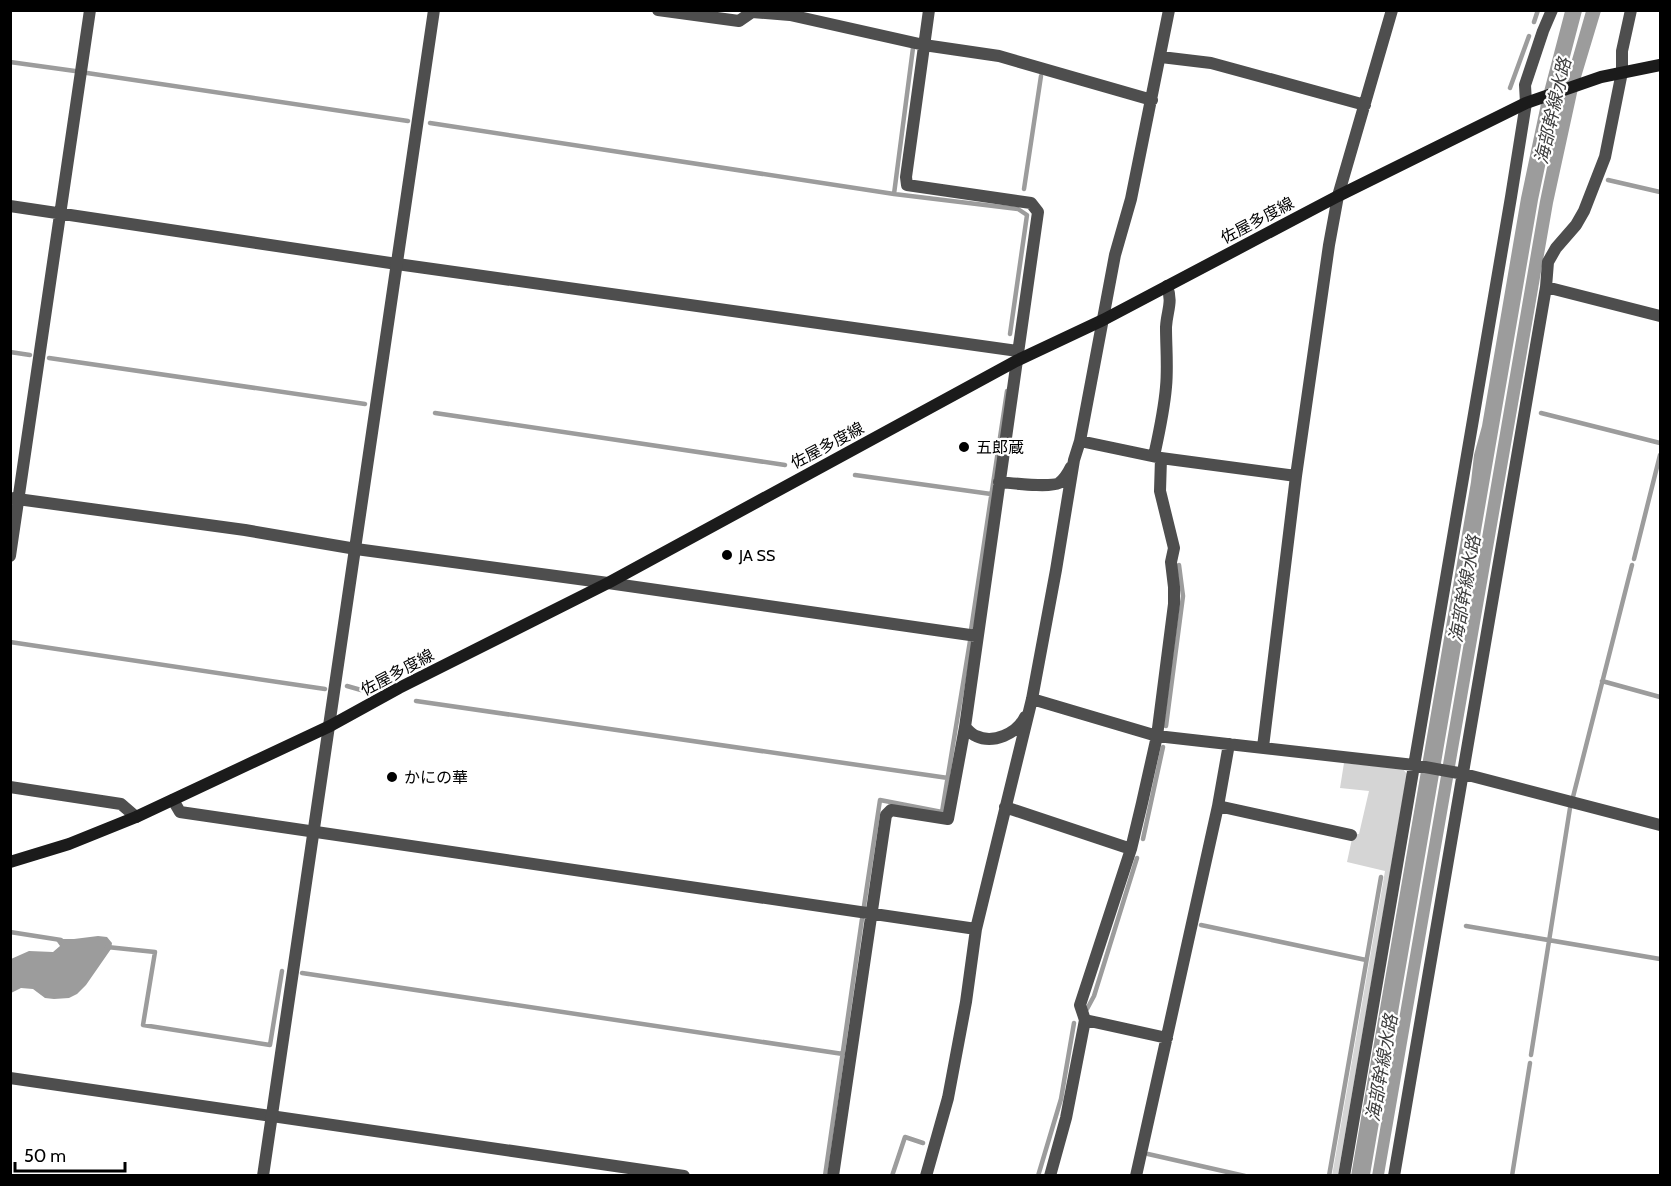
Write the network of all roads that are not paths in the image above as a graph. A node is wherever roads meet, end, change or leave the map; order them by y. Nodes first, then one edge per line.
1 (90, 10) edge
2 (434, 10) edge
3 (658, 10) edge
4 (929, 10) edge
5 (1169, 10) edge
6 (1392, 10) edge
7 (1552, 10) edge
8 (1630, 10) edge
9 (691, 13) edge
10 (924, 45) junction
11 (1161, 57) junction
12 (1660, 65) edge
13 (1622, 72) junction
14 (1152, 100) junction
15 (1526, 103) junction
16 (1365, 105) junction
17 (1338, 196) junction
18 (10, 207) edge
19 (60, 214) junction
20 (397, 264) junction
21 (1167, 286) junction
22 (1546, 286) junction
23 (1660, 316) edge
24 (1103, 320) junction
25 (1017, 356) junction
26 (1080, 441) junction
27 (1157, 457) junction
28 (1074, 460) junction
29 (1296, 476) junction
30 (999, 482) junction
31 (15, 498) edge
32 (356, 549) junction
33 (10, 555) edge
34 (608, 583) junction
35 (976, 636) junction
36 (1032, 699) junction
37 (330, 726) junction
38 (965, 727) junction
39 (1157, 736) junction
40 (1229, 744) junction
41 (1263, 747) junction
42 (1416, 765) junction
43 (1460, 773) junction
44 (10, 787) edge
45 (173, 800) junction
46 (1218, 806) junction
47 (1005, 807) junction
48 (136, 817) junction
49 (1660, 825) edge
50 (315, 832) junction
51 (1351, 835) dead end
52 (1131, 849) junction
53 (10, 862) edge
54 (871, 913) junction
55 (976, 929) junction
56 (1085, 1020) junction
57 (1167, 1038) junction
58 (10, 1077) edge
59 (272, 1115) junction
60 (263, 1176) edge
61 (684, 1176) edge
62 (833, 1176) edge
63 (926, 1176) edge
64 (1050, 1176) edge
65 (1136, 1176) edge
66 (1344, 1176) edge
67 (1394, 1176) edge

1 - 19 street
2 - 20 street
3 - 9 street
4 - 10 street
5 - 11 street
6 - 16 street
7 - 15 street
8 - 13 street
9 - 10 street
10 - 14 street
10 - 25 street
11 - 14 street
11 - 16 street
12 - 13 main road, 佐屋多度線
13 - 15 main road, 佐屋多度線
13 - 22 street
14 - 24 street
15 - 17 main road, 佐屋多度線
15 - 42 street
16 - 17 street
17 - 21 main road, 佐屋多度線
17 - 29 street
18 - 19 street
19 - 20 street
19 - 31 street
20 - 25 street
20 - 32 street
21 - 24 main road, 佐屋多度線
21 - 27 street
22 - 23 street
22 - 43 street
24 - 25 main road, 佐屋多度線
24 - 26 street
25 - 30 street
25 - 34 main road, 佐屋多度線
26 - 27 street
26 - 28 street
27 - 29 street
27 - 39 street
28 - 30 street
28 - 36 street
29 - 41 street
30 - 35 street
31 - 32 street
31 - 33 street
32 - 34 street
32 - 37 street
34 - 35 street
34 - 37 main road, 佐屋多度線
35 - 38 street
36 - 38 street
36 - 39 street
36 - 47 street
37 - 45 main road, 佐屋多度線
37 - 50 street
38 - 54 street
39 - 40 street
39 - 52 street
40 - 41 street
40 - 46 street
41 - 42 street
42 - 43 street
42 - 66 street
43 - 49 street
43 - 67 street
44 - 48 street
45 - 48 main road, 佐屋多度線
45 - 50 street
46 - 51 street
46 - 57 street
47 - 52 street
47 - 55 street
48 - 53 main road, 佐屋多度線
50 - 54 street
50 - 59 street
52 - 56 street
54 - 55 street
54 - 62 street
55 - 63 street
56 - 57 street
56 - 64 street
57 - 65 street
58 - 59 street
59 - 60 street
59 - 61 street

